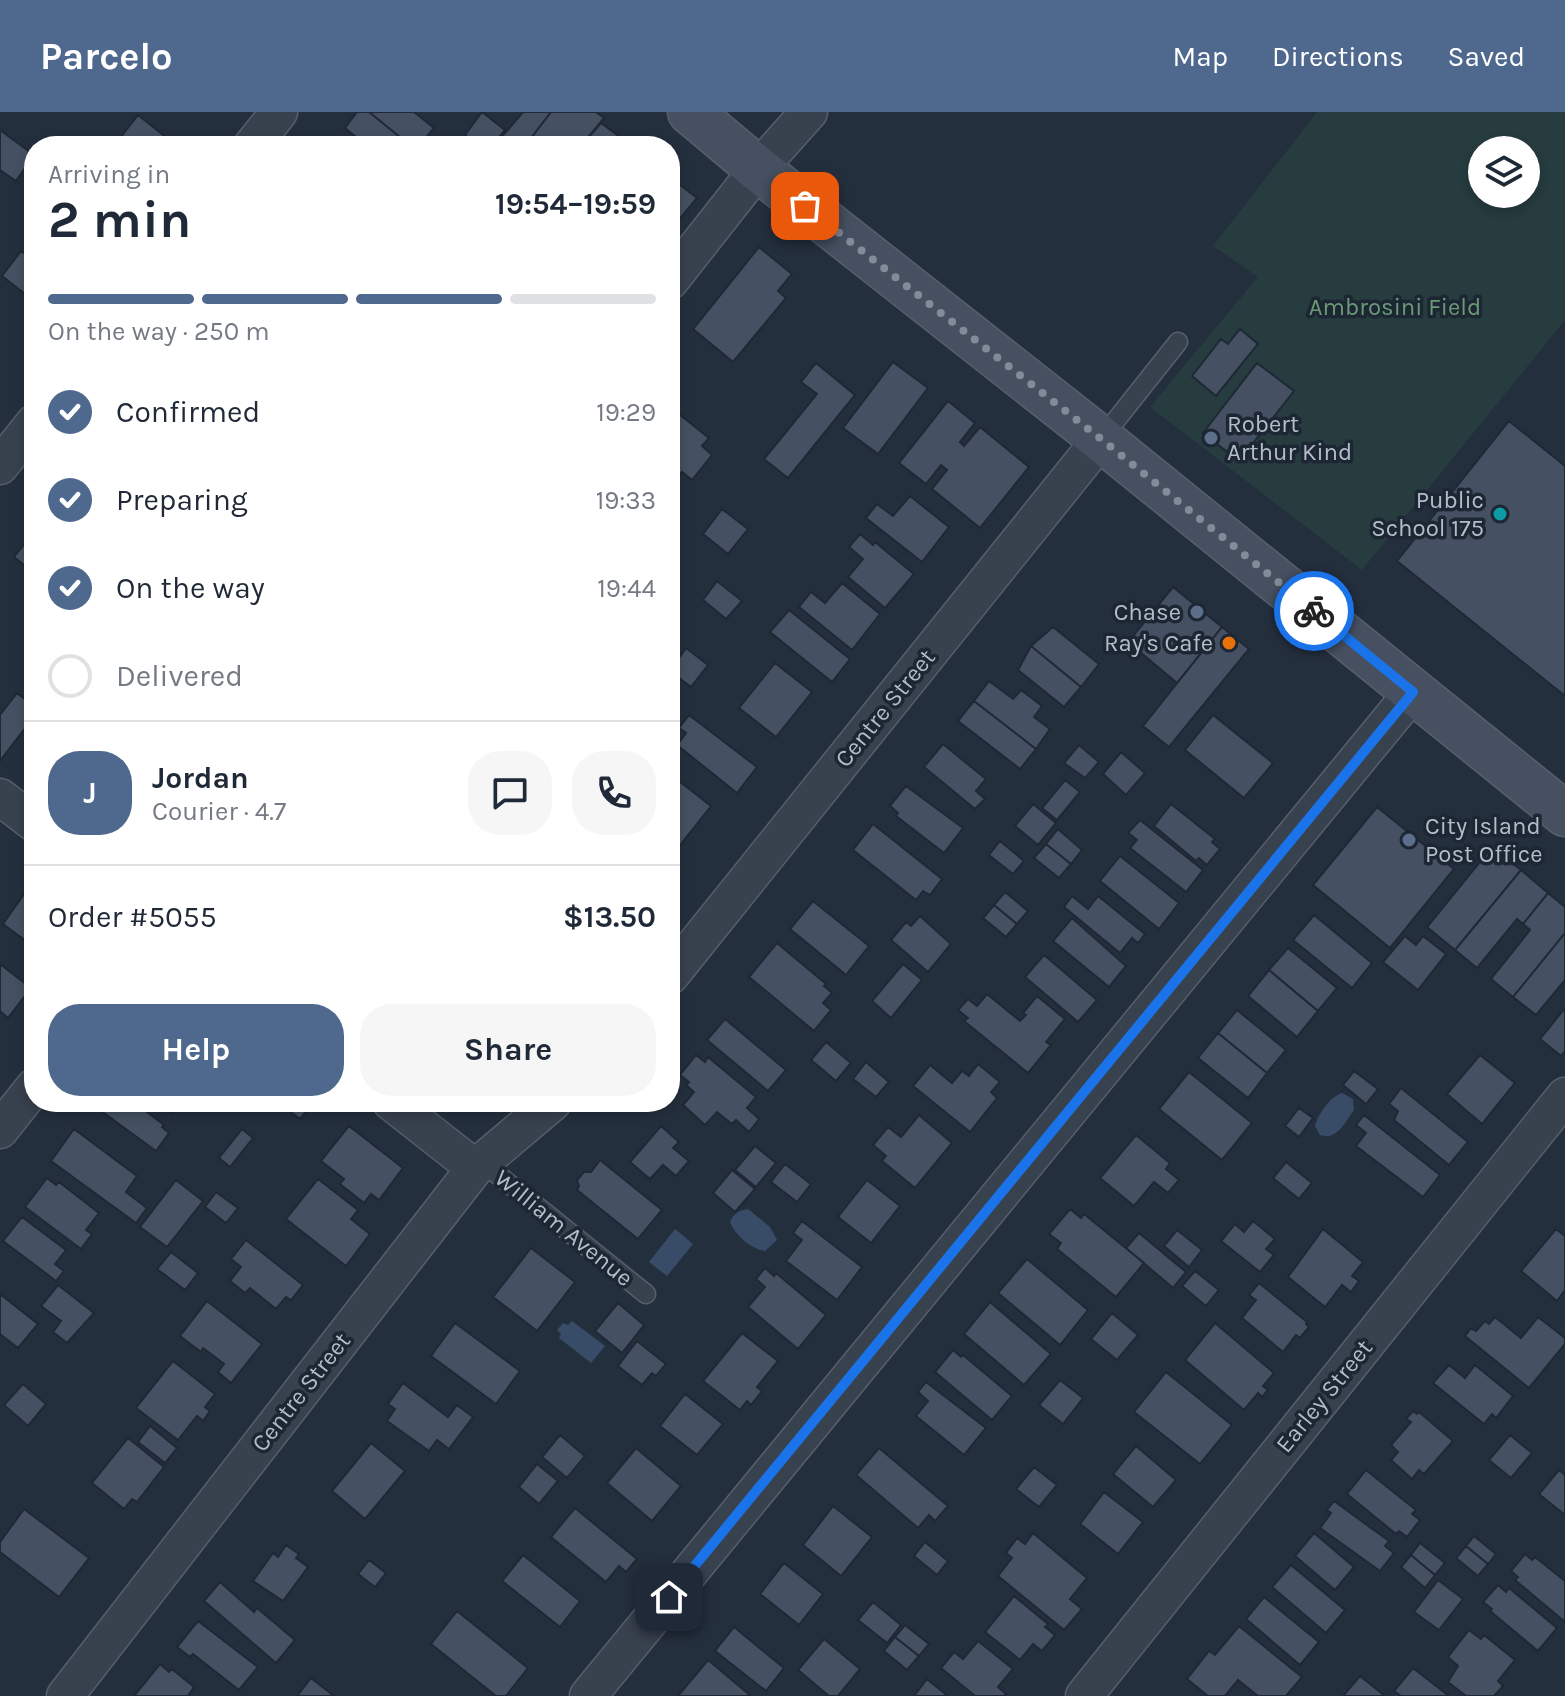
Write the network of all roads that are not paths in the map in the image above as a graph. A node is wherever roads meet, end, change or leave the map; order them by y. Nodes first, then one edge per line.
1 (279, 112) edge
2 (690, 112) edge
3 (809, 112) edge
4 (260, 136) edge
5 (758, 169) junction
6 (680, 268) edge
7 (1178, 342) dead end
8 (24, 436) edge
9 (1101, 439) junction
10 (0, 466) edge
11 (1413, 692) junction
12 (0, 797) edge
13 (1565, 814) edge
14 (24, 815) edge
15 (680, 964) edge
16 (1565, 1096) edge
17 (24, 1100) edge
18 (405, 1112) edge
19 (541, 1112) edge
20 (0, 1130) edge
21 (479, 1165) junction
22 (646, 1294) dead end
23 (65, 1696) edge
24 (588, 1696) edge
25 (1084, 1696) edge

1 - 4 street
2 - 5 main road
3 - 5 street
5 - 6 street
5 - 9 main road
7 - 9 lane
8 - 10 street
9 - 11 main road
9 - 15 street, Centre Street
11 - 13 main road
11 - 24 street
12 - 14 street
16 - 25 street, Earley Street
17 - 20 street
18 - 21 street, William Avenue
19 - 21 street, Centre Street
21 - 22 lane, William Avenue
21 - 23 street, Centre Street

